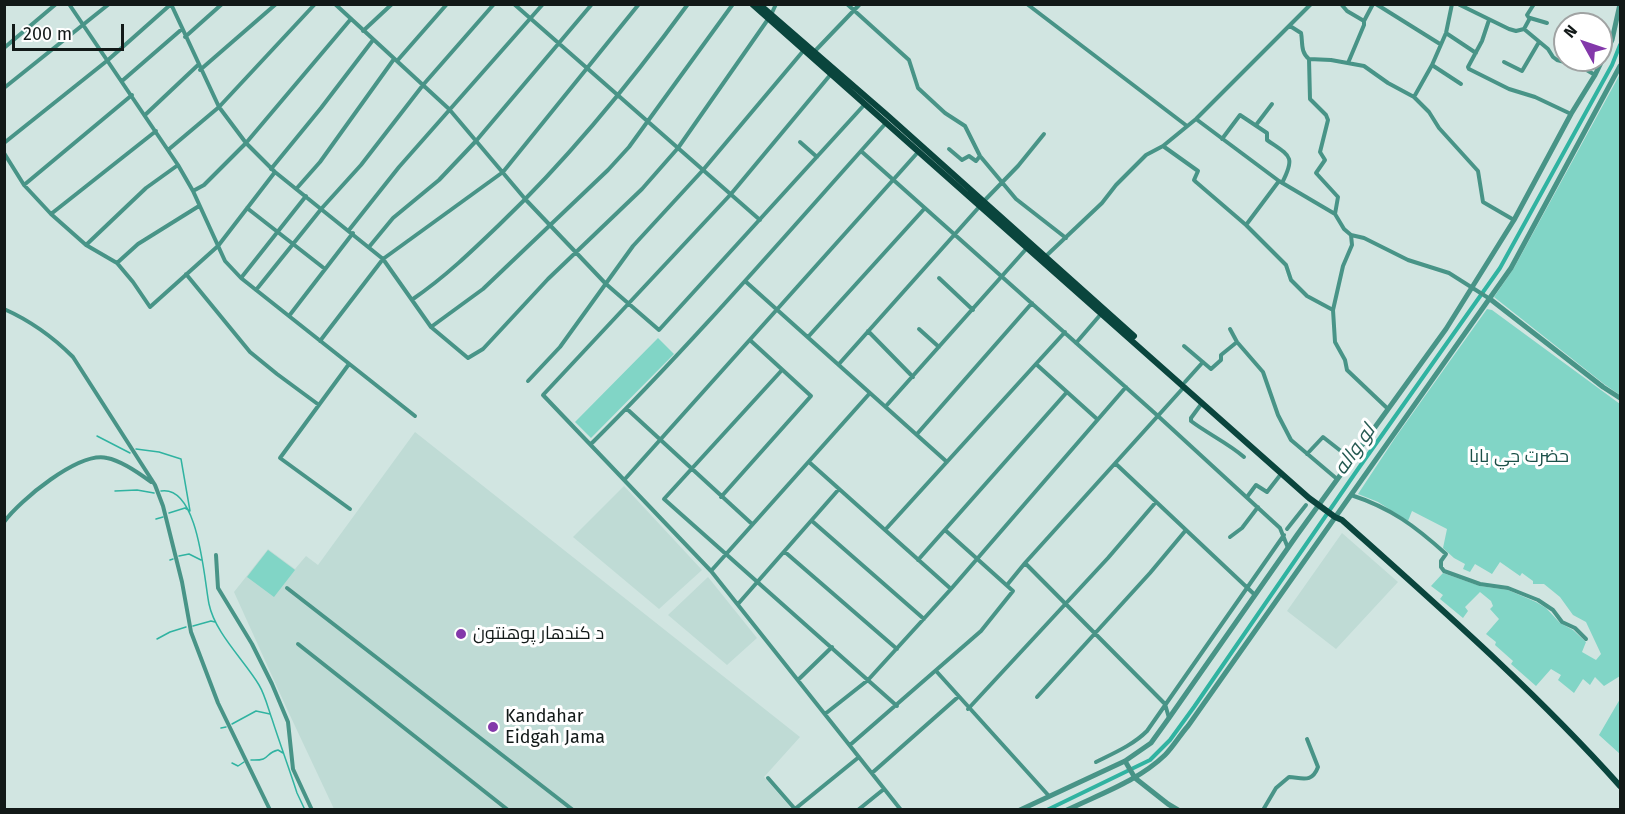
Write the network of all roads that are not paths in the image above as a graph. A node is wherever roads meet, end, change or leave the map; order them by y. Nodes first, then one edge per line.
1 (56, 4) edge
2 (69, 4) edge
3 (109, 4) edge
4 (222, 4) edge
5 (276, 4) edge
6 (315, 4) edge
7 (335, 4) edge
8 (392, 4) edge
9 (447, 4) edge
10 (494, 4) edge
11 (514, 4) edge
12 (543, 4) edge
13 (592, 4) edge
14 (639, 4) edge
15 (688, 4) edge
16 (733, 4) edge
17 (752, 4) edge
18 (759, 4) edge
19 (776, 4) edge
20 (847, 4) edge
21 (860, 4) edge
22 (1027, 4) edge
23 (1311, 4) edge
24 (1341, 4) edge
25 (1375, 4) edge
26 (1452, 4) edge
27 (1458, 4) edge
28 (1534, 4) edge
29 (1620, 4) edge
30 (171, 5) edge
31 (854, 11) junction
32 (770, 17) junction
33 (1529, 18) junction
34 (531, 19) junction
35 (350, 20) junction
36 (1489, 20) junction
37 (1364, 21) junction
38 (1547, 23) dead end
39 (84, 26) junction
40 (1290, 26) junction
41 (182, 29) junction
42 (1524, 29) junction
43 (363, 31) junction
44 (1446, 33) junction
45 (185, 37) junction
46 (373, 40) junction
47 (1539, 42) junction
48 (560, 44) junction
49 (1440, 44) junction
50 (4, 48) edge
51 (804, 50) junction
52 (813, 52) junction
53 (1476, 53) junction
54 (1309, 59) junction
55 (108, 60) junction
56 (396, 60) junction
57 (1504, 62) dead end
58 (1348, 63) junction
59 (198, 65) junction
60 (1432, 65) junction
61 (1620, 66) edge
62 (588, 68) junction
63 (200, 70) junction
64 (831, 74) junction
65 (1594, 75) junction
66 (122, 81) junction
67 (1461, 84) dead end
68 (423, 85) junction
69 (4, 88) edge
70 (132, 95) junction
71 (619, 96) junction
72 (1414, 97) junction
73 (865, 104) junction
74 (1272, 104) dead end
75 (219, 107) junction
76 (449, 109) junction
77 (881, 114) junction
78 (1571, 114) junction
79 (145, 115) junction
80 (1196, 119) junction
81 (648, 121) junction
82 (886, 123) junction
83 (1256, 125) junction
84 (1187, 126) junction
85 (156, 131) junction
86 (1044, 134) dead end
87 (1222, 139) junction
88 (476, 141) junction
89 (246, 142) junction
90 (800, 142) dead end
91 (4, 143) edge
92 (1163, 146) junction
93 (678, 148) junction
94 (949, 149) dead end
95 (168, 150) junction
96 (861, 151) junction
97 (919, 151) junction
98 (4, 153) edge
99 (980, 156) junction
100 (817, 157) junction
101 (178, 165) junction
102 (273, 170) junction
103 (703, 170) junction
104 (502, 172) junction
105 (895, 180) junction
106 (1003, 181) junction
107 (1281, 182) junction
108 (24, 184) junction
109 (297, 188) junction
110 (193, 191) junction
111 (731, 195) junction
112 (306, 196) junction
113 (526, 200) junction
114 (982, 203) junction
115 (199, 206) junction
116 (247, 208) junction
117 (322, 208) junction
118 (925, 208) junction
119 (51, 214) junction
120 (1335, 214) junction
121 (760, 220) junction
122 (1514, 220) junction
123 (550, 224) junction
124 (1245, 225) junction
125 (277, 231) junction
126 (351, 231) junction
127 (955, 234) junction
128 (1351, 235) junction
129 (1066, 238) junction
130 (294, 244) junction
131 (86, 245) junction
132 (218, 246) junction
133 (369, 247) junction
134 (1028, 248) junction
135 (576, 251) junction
136 (1046, 256) junction
137 (383, 259) junction
138 (117, 263) junction
139 (325, 269) junction
140 (186, 274) junction
141 (1002, 277) junction
142 (241, 278) junction
143 (939, 278) dead end
144 (745, 281) junction
145 (606, 284) junction
146 (1473, 287) junction
147 (256, 290) junction
148 (1488, 298) junction
149 (413, 299) junction
150 (628, 303) junction
151 (1032, 303) junction
152 (4, 309) edge
153 (972, 310) junction
154 (1333, 310) junction
155 (777, 311) junction
156 (1104, 312) junction
157 (289, 316) junction
158 (431, 327) junction
159 (919, 329) dead end
160 (1230, 329) dead end
161 (868, 332) junction
162 (1065, 332) junction
163 (808, 337) junction
164 (751, 340) junction
165 (320, 341) junction
166 (1237, 342) junction
167 (1076, 343) junction
168 (1184, 346) dead end
169 (939, 347) junction
170 (1203, 362) junction
171 (349, 364) junction
172 (839, 364) junction
173 (1036, 364) junction
174 (782, 370) junction
175 (913, 377) junction
176 (528, 381) dead end
177 (1185, 384) junction
178 (1126, 387) junction
179 (1067, 392) junction
180 (870, 393) junction
181 (1620, 398) edge
182 (1203, 403) junction
183 (319, 405) junction
184 (886, 406) junction
185 (1387, 408) junction
186 (627, 409) junction
187 (415, 416) dead end
188 (1158, 416) junction
189 (1097, 419) junction
190 (917, 434) junction
191 (660, 441) junction
192 (591, 444) junction
193 (1307, 454) junction
194 (1244, 457) dead end
195 (1351, 459) junction
196 (808, 462) junction
197 (947, 462) junction
198 (1116, 464) junction
199 (691, 469) junction
200 (1281, 473) junction
201 (1337, 478) junction
202 (625, 479) junction
203 (155, 485) junction
204 (839, 489) junction
205 (1350, 495) junction
206 (721, 497) junction
207 (1247, 497) junction
208 (1156, 502) junction
209 (1306, 505) dead end
210 (1318, 505) junction
211 (1258, 507) junction
212 (350, 509) dead end
213 (1333, 516) junction
214 (812, 521) junction
215 (4, 522) edge
216 (752, 524) junction
217 (1280, 528) junction
218 (1287, 529) junction
219 (1301, 529) junction
220 (885, 530) junction
221 (945, 530) junction
222 (1185, 530) junction
223 (1284, 535) junction
224 (1230, 537) dead end
225 (1288, 548) junction
226 (784, 552) junction
227 (726, 554) junction
228 (216, 555) dead end
229 (978, 558) junction
230 (918, 560) junction
231 (1025, 564) junction
232 (711, 571) junction
233 (758, 582) junction
234 (1007, 585) junction
235 (1247, 587) junction
236 (287, 588) dead end
237 (951, 590) junction
238 (1255, 595) junction
239 (1066, 603) junction
240 (738, 604) junction
241 (925, 619) junction
242 (1096, 633) junction
243 (1586, 639) dead end
244 (298, 644) dead end
245 (832, 647) junction
246 (897, 649) junction
247 (937, 671) junction
248 (798, 680) junction
249 (868, 680) junction
250 (958, 697) junction
251 (1037, 697) dead end
252 (1165, 704) junction
253 (1180, 704) junction
254 (897, 706) junction
255 (968, 709) junction
256 (825, 714) junction
257 (1169, 718) junction
258 (1554, 718) junction
259 (1307, 739) dead end
260 (850, 745) junction
261 (859, 757) junction
262 (1096, 762) dead end
263 (1127, 763) junction
264 (872, 773) junction
265 (1134, 776) junction
266 (768, 778) dead end
267 (1620, 786) edge
268 (884, 789) junction
269 (1620, 792) edge
270 (1048, 796) junction
271 (795, 809) edge
272 (270, 810) edge
273 (312, 810) edge
274 (508, 810) edge
275 (573, 810) edge
276 (858, 810) edge
277 (901, 810) edge
278 (1020, 810) edge
279 (1067, 810) edge
280 (1178, 810) edge
281 (1263, 810) edge

1 - 50 street
2 - 39 street
3 - 39 street
4 - 45 street
5 - 63 street
6 - 75 street
7 - 35 street
8 - 43 street
9 - 56 street
10 - 68 street
11 - 34 street
12 - 34 street
13 - 48 street
14 - 62 street
15 - 71 street
16 - 81 street
17 - 32 main road
18 - 32 main road
19 - 32 street
20 - 31 street
21 - 31 street
22 - 84 street
23 - 40 street
24 - 37 street
25 - 37 street
25 - 49 street
26 - 44 street
27 - 36 street
28 - 33 street
29 - 65 street
30 - 41 street
30 - 55 street
31 - 52 street
31 - 99 street
32 - 51 main road
32 - 52 main road
32 - 93 street
33 - 38 street
33 - 42 street
34 - 48 street
34 - 76 street
35 - 43 street
35 - 89 street
36 - 42 street
36 - 53 street
37 - 58 street
39 - 55 street
39 - 69 street
40 - 54 street
40 - 80 street
41 - 45 street
41 - 66 street
42 - 47 street
43 - 46 street
44 - 49 street
44 - 53 street
45 - 59 street
46 - 56 street
46 - 102 street
47 - 57 street
47 - 65 street
48 - 62 street
48 - 88 street
49 - 60 street
51 - 64 main road
51 - 103 street
52 - 77 main road
53 - 78 street
54 - 58 street
54 - 120 street
55 - 66 street
55 - 91 street
56 - 68 street
56 - 109 street
58 - 72 street
59 - 63 street
59 - 79 street
60 - 67 street
60 - 72 street
61 - 148 street
62 - 71 street
62 - 104 street
63 - 75 street
64 - 73 main road
64 - 111 street
65 - 78 street
66 - 70 street
68 - 76 street
68 - 117 street
70 - 79 street
70 - 108 street
71 - 81 street
71 - 113 street
72 - 122 street
73 - 77 main road
73 - 100 street
74 - 83 street
75 - 89 street
75 - 95 street
76 - 88 street
76 - 126 street
77 - 82 main road
77 - 114 main road
78 - 122 street
79 - 85 street
80 - 84 street
80 - 87 street
81 - 93 street
81 - 123 street
82 - 96 street
82 - 97 main road
83 - 87 street
83 - 107 street
84 - 92 street
85 - 95 street
85 - 119 street
86 - 106 street
87 - 107 street
88 - 104 street
88 - 133 street
89 - 102 street
89 - 110 street
90 - 100 street
92 - 124 street
92 - 129 street
93 - 103 street
93 - 135 street
94 - 99 street
95 - 101 street
96 - 105 street
96 - 144 street
97 - 105 street
97 - 114 main road
98 - 108 street
99 - 106 street
100 - 121 street
101 - 110 street
101 - 131 street
102 - 109 street
102 - 116 street
103 - 111 street
103 - 145 street
104 - 113 street
104 - 137 street
105 - 118 street
105 - 155 street
106 - 114 street
106 - 129 street
107 - 120 street
107 - 124 street
108 - 119 street
109 - 112 street
110 - 115 street
111 - 121 street
111 - 150 street
112 - 117 street
112 - 125 street
113 - 123 street
113 - 149 street
114 - 127 street
114 - 134 main road
114 - 136 main road
115 - 132 street
115 - 138 street
116 - 125 street
116 - 132 street
117 - 126 street
117 - 130 street
118 - 127 street
118 - 163 street
119 - 131 street
120 - 128 street
121 - 150 street
122 - 146 street
123 - 135 street
123 - 158 street
124 - 154 street
125 - 130 street
125 - 142 street
126 - 133 street
126 - 139 street
127 - 141 street
127 - 161 street
128 - 146 street
128 - 154 street
129 - 136 street
130 - 139 street
130 - 147 street
131 - 138 street
132 - 140 street
132 - 142 street
133 - 137 street
134 - 141 street
134 - 156 main road
135 - 145 street
135 - 158 street
136 - 156 main road
137 - 149 street
137 - 165 street
138 - 140 street
139 - 157 street
140 - 183 street
141 - 151 street
141 - 153 street
142 - 147 street
143 - 153 street
144 - 155 street
144 - 186 street
145 - 150 street
145 - 176 street
146 - 148 street
146 - 185 street
147 - 157 street
148 - 181 street
148 - 205 street
149 - 158 street
150 - 192 street
151 - 162 street
151 - 190 street
152 - 203 street
153 - 169 street
154 - 185 street
155 - 163 street
155 - 164 street
156 - 167 street
156 - 177 main road
157 - 165 street
159 - 169 street
160 - 166 street
161 - 172 street
161 - 175 street
162 - 167 street
162 - 173 street
163 - 172 street
164 - 174 street
164 - 191 street
165 - 171 street
166 - 170 street
166 - 193 street
167 - 178 street
168 - 170 street
169 - 175 street
170 - 177 street
171 - 183 street
171 - 187 street
172 - 180 street
173 - 179 street
173 - 197 street
174 - 199 street
174 - 206 street
175 - 184 street
177 - 182 main road
177 - 188 street
177 - 210 main road
178 - 188 street
178 - 189 street
179 - 189 street
179 - 221 street
180 - 184 street
180 - 196 street
182 - 194 street
182 - 200 main road
183 - 212 street
184 - 190 street
185 - 195 street
186 - 191 street
186 - 192 street
188 - 198 street
188 - 207 street
189 - 229 street
190 - 197 street
191 - 199 street
191 - 202 street
192 - 202 street
193 - 195 street
193 - 201 street
195 - 201 street
196 - 204 street
196 - 216 street
197 - 220 street
198 - 208 street
198 - 231 street
199 - 206 street
199 - 227 street
200 - 207 street
200 - 210 main road
201 - 210 street
202 - 232 street
203 - 215 street
203 - 272 street
204 - 214 street
204 - 220 street
205 - 213 street
205 - 243 street
206 - 216 street
207 - 211 street
208 - 222 street
208 - 239 street
209 - 218 street
210 - 213 main road
210 - 219 street
211 - 217 street
211 - 224 street
213 - 258 main road
213 - 265 street
214 - 226 street
214 - 241 street
216 - 227 street
217 - 218 street
217 - 223 street
218 - 219 street
219 - 225 street
220 - 230 street
221 - 229 street
221 - 230 street
222 - 235 street
222 - 242 street
223 - 225 street
223 - 235 street
225 - 238 street
226 - 233 street
226 - 246 street
227 - 232 street
227 - 233 street
228 - 273 street
229 - 234 street
229 - 237 street
230 - 237 street
231 - 234 street
231 - 239 street
232 - 240 street
233 - 240 street
233 - 245 street
234 - 247 street
235 - 238 street
235 - 252 street
236 - 275 street
237 - 241 street
238 - 253 street
239 - 242 street
239 - 255 street
240 - 248 street
241 - 246 street
242 - 251 street
242 - 252 street
244 - 274 street
245 - 248 street
245 - 249 street
246 - 249 street
247 - 250 street
247 - 254 street
248 - 256 street
249 - 254 street
249 - 256 street
250 - 255 street
250 - 264 street
252 - 253 street
252 - 257 street
252 - 262 street
253 - 257 street
254 - 260 street
255 - 270 street
256 - 260 street
257 - 263 street
258 - 267 main road
258 - 269 main road
259 - 281 street
260 - 261 street
261 - 264 street
261 - 271 street
263 - 265 street
263 - 270 street
264 - 268 street
265 - 279 street
265 - 280 street
266 - 271 street
268 - 276 street
268 - 277 street
270 - 278 street

